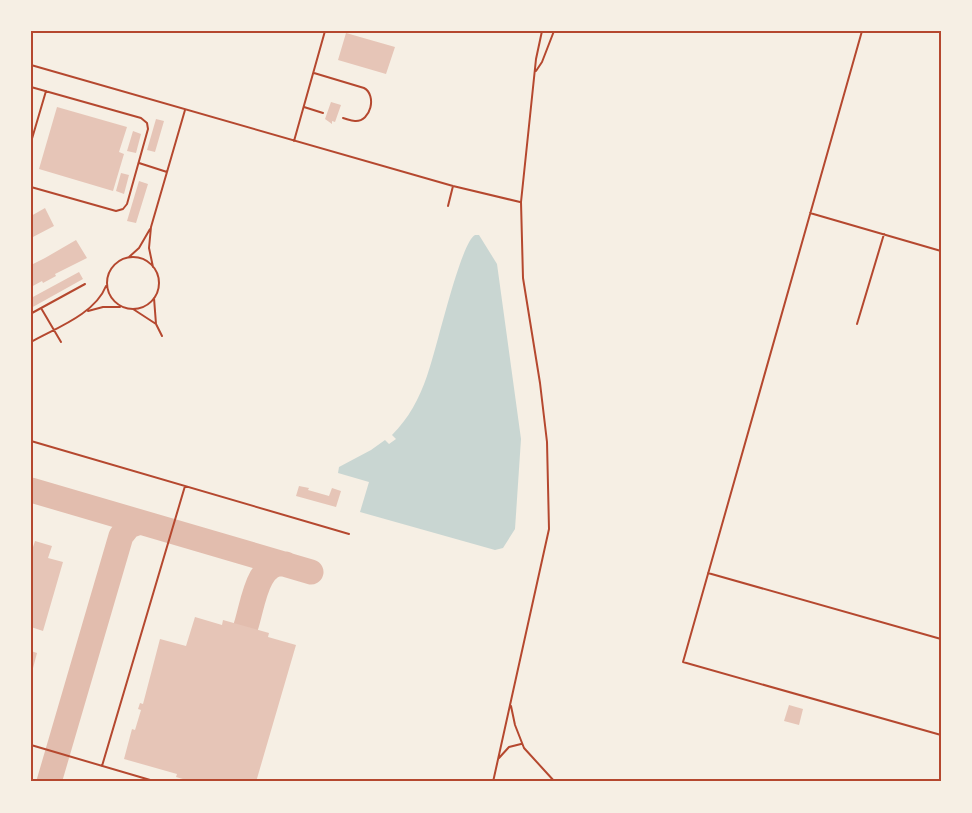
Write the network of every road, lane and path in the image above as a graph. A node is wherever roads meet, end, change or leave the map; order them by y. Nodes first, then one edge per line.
1 (325, 31) edge
2 (542, 31) edge
3 (554, 31) edge
4 (862, 31) edge
5 (31, 65) edge
6 (314, 73) junction
7 (535, 73) junction
8 (31, 87) edge
9 (46, 91) junction
10 (304, 107) junction
11 (185, 110) junction
12 (322, 113) dead end
13 (343, 118) dead end
14 (31, 142) edge
15 (294, 142) junction
16 (139, 163) junction
17 (167, 172) junction
18 (453, 186) junction
19 (31, 187) edge
20 (521, 202) junction
21 (448, 206) dead end
22 (810, 213) junction
23 (151, 227) junction
24 (884, 234) junction
25 (941, 251) edge
26 (127, 258) junction
27 (153, 267) junction
28 (85, 284) dead end
29 (107, 284) junction
30 (154, 298) junction
31 (122, 307) junction
32 (42, 308) junction
33 (132, 309) junction
34 (86, 312) junction
35 (32, 313) dead end
36 (156, 324) junction
37 (857, 324) dead end
38 (54, 329) junction
39 (162, 336) dead end
40 (31, 342) edge
41 (61, 342) dead end
42 (31, 441) edge
43 (185, 486) junction
44 (349, 534) dead end
45 (708, 573) junction
46 (941, 639) edge
47 (511, 704) junction
48 (941, 735) edge
49 (522, 744) junction
50 (31, 745) edge
51 (498, 760) junction
52 (102, 766) junction
53 (157, 782) edge
54 (493, 782) edge
55 (555, 782) edge

1 - 6 lane
2 - 7 lane
3 - 7 lane
4 - 22 lane
5 - 11 lane
6 - 10 lane
6 - 13 lane
7 - 20 lane
8 - 9 lane
9 - 14 lane
9 - 16 lane
10 - 12 lane
10 - 15 lane
11 - 15 lane
11 - 17 lane
15 - 18 lane
16 - 17 lane
16 - 19 lane
17 - 23 lane
18 - 20 lane
18 - 21 lane
20 - 47 lane
22 - 24 lane
22 - 45 lane
23 - 26 lane
23 - 27 lane
24 - 25 lane
24 - 37 lane
26 - 27 lane
26 - 29 lane
27 - 30 lane
28 - 32 lane
29 - 31 lane
29 - 34 lane
30 - 33 lane
30 - 36 lane
31 - 33 lane
31 - 34 lane
32 - 35 lane
32 - 38 lane
33 - 36 lane
34 - 38 lane
36 - 39 lane
38 - 40 lane
38 - 41 lane
42 - 43 lane
43 - 44 lane
43 - 52 lane
45 - 46 lane
45 - 48 lane
47 - 49 lane
47 - 51 lane
49 - 51 lane
49 - 55 lane
50 - 52 lane
51 - 54 lane
52 - 53 lane

